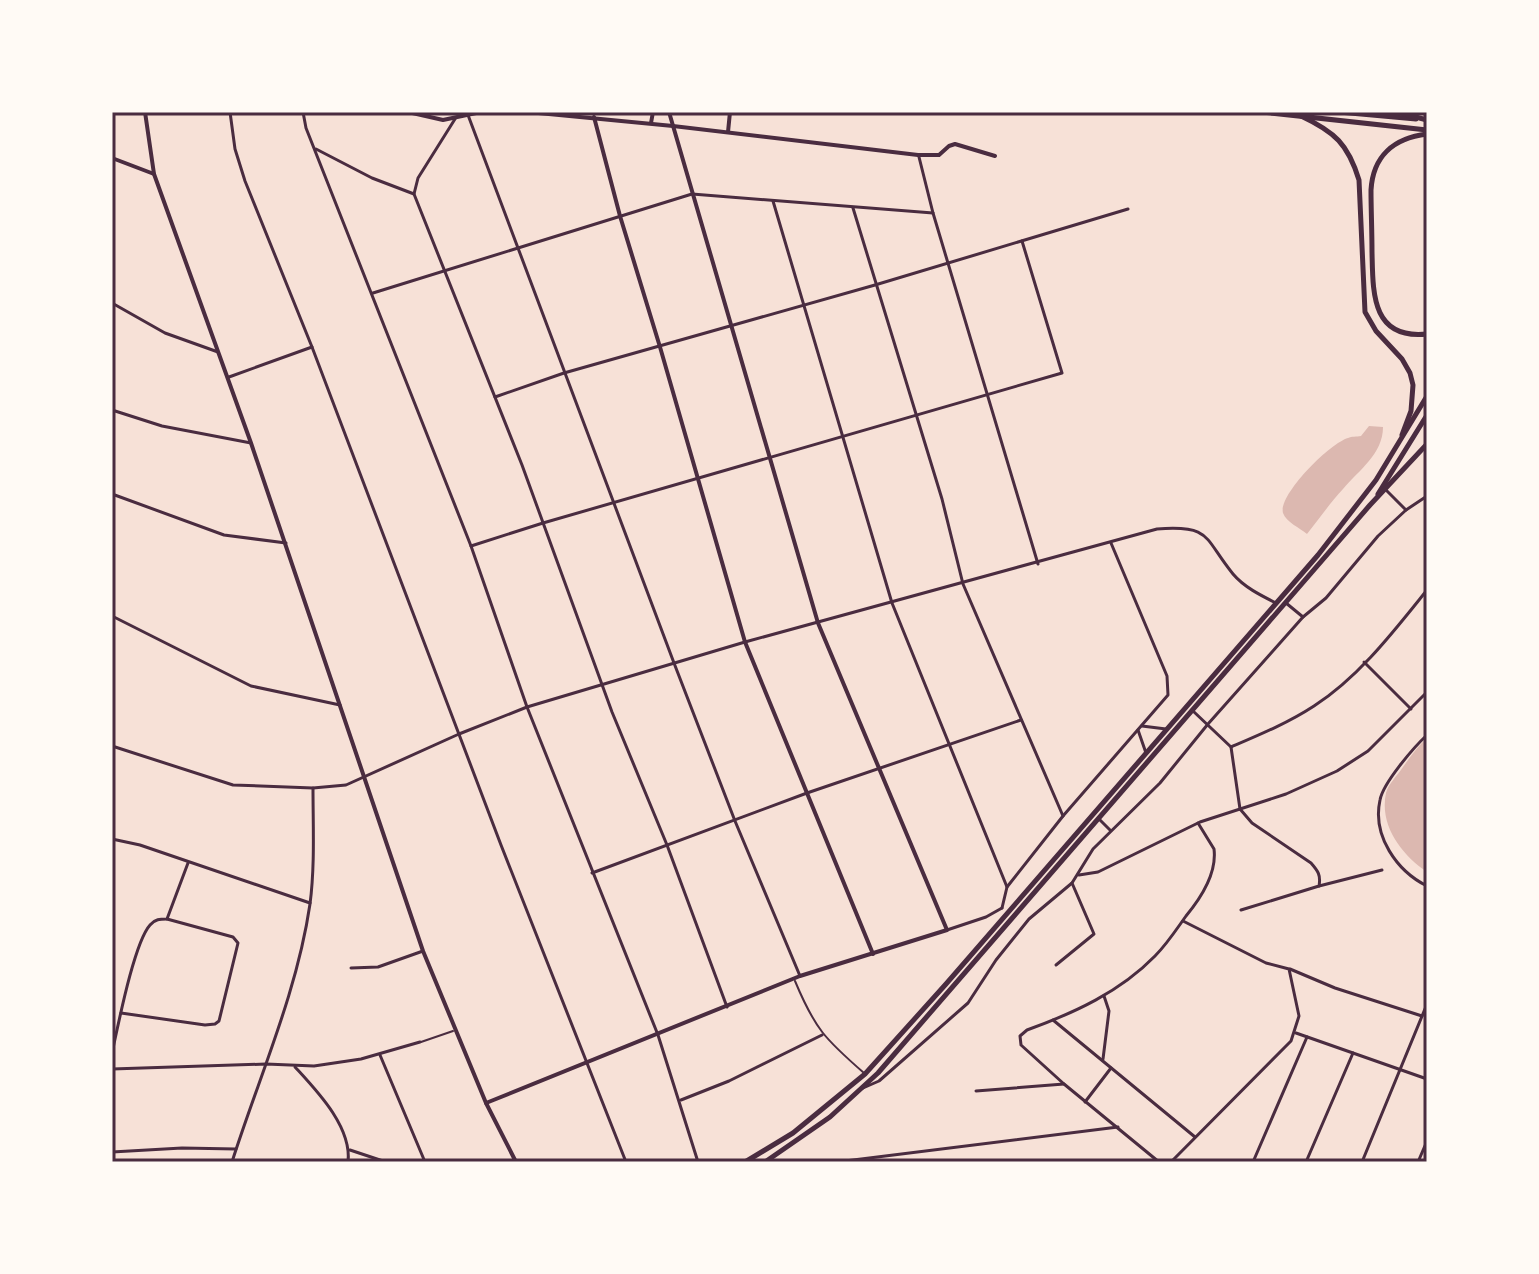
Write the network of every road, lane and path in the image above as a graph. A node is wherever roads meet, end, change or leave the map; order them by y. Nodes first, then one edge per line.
1 (145, 112) edge
2 (230, 112) edge
3 (303, 112) edge
4 (408, 112) edge
5 (481, 112) edge
6 (528, 112) edge
7 (653, 112) edge
8 (669, 112) edge
9 (730, 112) edge
10 (1262, 112) edge
11 (1339, 112) edge
12 (1397, 112) edge
13 (468, 115) junction
14 (1301, 116) junction
15 (594, 117) junction
16 (455, 119) junction
17 (1416, 119) junction
18 (1427, 120) edge
19 (651, 123) junction
20 (673, 126) junction
21 (728, 132) junction
22 (1427, 132) edge
23 (315, 148) junction
24 (918, 155) junction
25 (995, 156) dead end
26 (112, 158) edge
27 (154, 174) junction
28 (414, 194) junction
29 (692, 194) junction
30 (773, 201) junction
31 (853, 208) junction
32 (1128, 209) dead end
33 (933, 213) junction
34 (620, 216) junction
35 (1022, 241) junction
36 (516, 247) junction
37 (948, 263) junction
38 (445, 269) junction
39 (875, 285) junction
40 (372, 293) junction
41 (112, 303) edge
42 (804, 305) junction
43 (731, 327) junction
44 (1427, 334) edge
45 (312, 347) junction
46 (660, 347) junction
47 (218, 352) junction
48 (564, 373) junction
49 (228, 378) junction
50 (988, 395) junction
51 (1427, 396) edge
52 (494, 397) junction
53 (112, 410) edge
54 (916, 415) junction
55 (1427, 415) edge
56 (844, 436) junction
57 (251, 443) junction
58 (1427, 444) edge
59 (1396, 450) junction
60 (770, 459) junction
61 (698, 480) junction
62 (1385, 490) junction
63 (112, 494) edge
64 (1427, 496) edge
65 (615, 503) junction
66 (1370, 505) junction
67 (1406, 510) junction
68 (543, 523) junction
69 (286, 543) junction
70 (1111, 543) junction
71 (471, 546) junction
72 (1038, 564) junction
73 (963, 584) junction
74 (1427, 590) edge
75 (892, 603) junction
76 (1276, 603) junction
77 (1286, 603) junction
78 (112, 616) edge
79 (1303, 617) junction
80 (818, 623) junction
81 (745, 642) junction
82 (1364, 662) junction
83 (674, 663) junction
84 (603, 684) junction
85 (1427, 692) edge
86 (340, 705) junction
87 (527, 707) junction
88 (1411, 709) junction
89 (1193, 711) junction
90 (1021, 720) junction
91 (1208, 724) junction
92 (1140, 728) junction
93 (1166, 729) junction
94 (459, 734) junction
95 (1427, 735) edge
96 (950, 744) junction
97 (112, 746) edge
98 (1231, 747) junction
99 (1146, 753) junction
100 (879, 769) junction
101 (364, 778) junction
102 (313, 788) junction
103 (807, 793) junction
104 (1240, 809) junction
105 (1063, 816) junction
106 (1100, 820) junction
107 (735, 821) junction
108 (1198, 823) junction
109 (1110, 830) junction
110 (112, 839) edge
111 (667, 845) junction
112 (188, 863) junction
113 (1382, 870) dead end
114 (592, 873) junction
115 (1079, 875) junction
116 (1072, 883) junction
117 (1319, 886) junction
118 (1427, 886) edge
119 (1007, 887) junction
120 (310, 903) junction
121 (1005, 910) junction
122 (1241, 910) dead end
123 (167, 919) junction
124 (1183, 921) junction
125 (947, 930) junction
126 (423, 951) junction
127 (873, 954) junction
128 (1056, 965) dead end
129 (351, 968) dead end
130 (1289, 969) junction
131 (800, 976) junction
132 (794, 979) junction
133 (1104, 996) junction
134 (1427, 1004) edge
135 (727, 1007) junction
136 (121, 1013) junction
137 (1422, 1016) junction
138 (1053, 1020) junction
139 (457, 1030) junction
140 (1296, 1033) junction
141 (658, 1035) junction
142 (822, 1035) junction
143 (1307, 1037) junction
144 (420, 1042) joint
145 (112, 1053) edge
146 (1353, 1053) junction
147 (379, 1054) junction
148 (1103, 1061) junction
149 (588, 1062) junction
150 (266, 1064) junction
151 (295, 1067) junction
152 (1111, 1068) junction
153 (112, 1069) edge
154 (1401, 1069) junction
155 (865, 1074) junction
156 (1427, 1079) edge
157 (1064, 1084) junction
158 (861, 1089) junction
159 (976, 1091) dead end
160 (679, 1101) junction
161 (1085, 1102) junction
162 (486, 1103) junction
163 (1118, 1127) junction
164 (1195, 1137) junction
165 (1427, 1141) edge
166 (236, 1149) junction
167 (350, 1150) junction
168 (112, 1152) edge
169 (232, 1162) edge
170 (348, 1162) edge
171 (386, 1162) edge
172 (425, 1162) edge
173 (516, 1162) edge
174 (626, 1162) edge
175 (698, 1162) edge
176 (745, 1162) edge
177 (765, 1162) edge
178 (837, 1162) edge
179 (1159, 1162) edge
180 (1171, 1162) edge
181 (1253, 1162) edge
182 (1306, 1162) edge
183 (1362, 1162) edge
184 (1418, 1162) edge

1 - 27 street
2 - 45 street
3 - 23 street
4 - 16 street
5 - 13 street
6 - 15 street
7 - 19 street
8 - 20 street
9 - 21 street
10 - 14 main road
11 - 17 main road
12 - 17 main road
13 - 16 street
13 - 36 street
14 - 22 main road
14 - 59 main road
15 - 19 street
15 - 34 street
16 - 28 street
17 - 18 main road
19 - 20 street
20 - 21 street
20 - 29 street
21 - 24 street
22 - 44 main road
23 - 28 street
23 - 40 street
24 - 25 street
24 - 33 street
26 - 27 street
27 - 47 street
28 - 38 street
29 - 30 street
29 - 34 street
29 - 43 street
30 - 31 street
30 - 42 street
31 - 33 street
31 - 39 street
32 - 35 street
33 - 37 street
34 - 36 street
34 - 46 street
35 - 37 street
35 - 50 street
36 - 38 street
36 - 48 street
37 - 39 street
37 - 50 street
38 - 40 street
38 - 52 street
39 - 42 street
39 - 54 street
40 - 71 street
41 - 47 street
42 - 43 street
42 - 56 street
43 - 46 street
43 - 60 street
45 - 49 street
45 - 94 street
46 - 48 street
46 - 61 street
47 - 49 street
48 - 52 street
48 - 65 street
49 - 57 street
50 - 54 street
50 - 72 street
51 - 59 main road
52 - 68 street
53 - 57 street
54 - 56 street
54 - 73 street
55 - 66 main road
56 - 60 street
56 - 75 street
57 - 69 street
58 - 62 main road
59 - 76 main road
60 - 61 street
60 - 80 street
61 - 65 street
61 - 81 street
62 - 66 main road
62 - 67 street
63 - 69 street
64 - 67 street
65 - 68 street
65 - 83 street
66 - 77 main road
67 - 79 street
68 - 71 street
68 - 84 street
69 - 86 street
70 - 72 street
70 - 76 street
70 - 92 street
71 - 87 street
72 - 73 street
73 - 75 street
73 - 90 street
74 - 82 street
75 - 80 street
75 - 96 street
76 - 93 main road
77 - 79 street
77 - 89 main road
78 - 86 street
79 - 91 street
80 - 81 street
80 - 100 street
81 - 83 street
81 - 103 street
82 - 88 street
82 - 98 street
83 - 84 street
83 - 107 street
84 - 87 street
84 - 111 street
85 - 88 street
86 - 101 street
87 - 94 street
87 - 114 street
88 - 104 street
89 - 91 street
89 - 106 main road
90 - 96 street
90 - 105 street
91 - 98 street
91 - 109 street
92 - 93 street
92 - 99 street
92 - 105 street
93 - 99 main road
94 - 101 street
94 - 149 street
95 - 118 street
96 - 100 street
96 - 119 street
97 - 102 street
98 - 104 street
99 - 121 main road
100 - 103 street
100 - 125 street
101 - 102 street
101 - 126 street
102 - 120 street
103 - 107 street
103 - 127 street
104 - 108 street
104 - 117 street
105 - 119 street
106 - 109 street
106 - 158 main road
107 - 111 street
107 - 131 street
108 - 115 street
108 - 124 street
109 - 115 street
110 - 112 street
111 - 114 street
111 - 135 street
112 - 120 street
112 - 123 street
113 - 117 street
114 - 141 street
115 - 116 street
116 - 128 street
116 - 158 street
117 - 122 street
119 - 121 street
120 - 150 street
121 - 125 street
121 - 155 main road
123 - 136 street
123 - 136 street
124 - 130 street
124 - 133 street
125 - 127 street
126 - 129 street
126 - 139 street
127 - 131 street
130 - 137 street
130 - 140 street
131 - 132 street
132 - 135 street
132 - 142 lane
133 - 138 street
133 - 148 street
134 - 137 street
135 - 141 street
136 - 145 street
137 - 154 street
138 - 148 street
138 - 157 street
139 - 144 lane
139 - 162 street
140 - 143 street
140 - 164 street
141 - 149 street
141 - 160 street
142 - 155 lane
142 - 160 street
143 - 146 street
143 - 181 street
144 - 147 street
146 - 154 street
146 - 182 street
147 - 151 street
147 - 172 street
148 - 152 street
149 - 162 street
149 - 174 street
150 - 151 street
150 - 153 street
150 - 166 street
151 - 167 street
152 - 161 street
152 - 164 street
154 - 156 street
154 - 183 street
155 - 176 main road
157 - 159 street
157 - 161 street
158 - 177 main road
160 - 175 street
161 - 163 street
162 - 173 street
163 - 178 street
163 - 179 street
164 - 180 street
165 - 184 street
166 - 168 street
166 - 169 street
167 - 170 street
167 - 171 street

